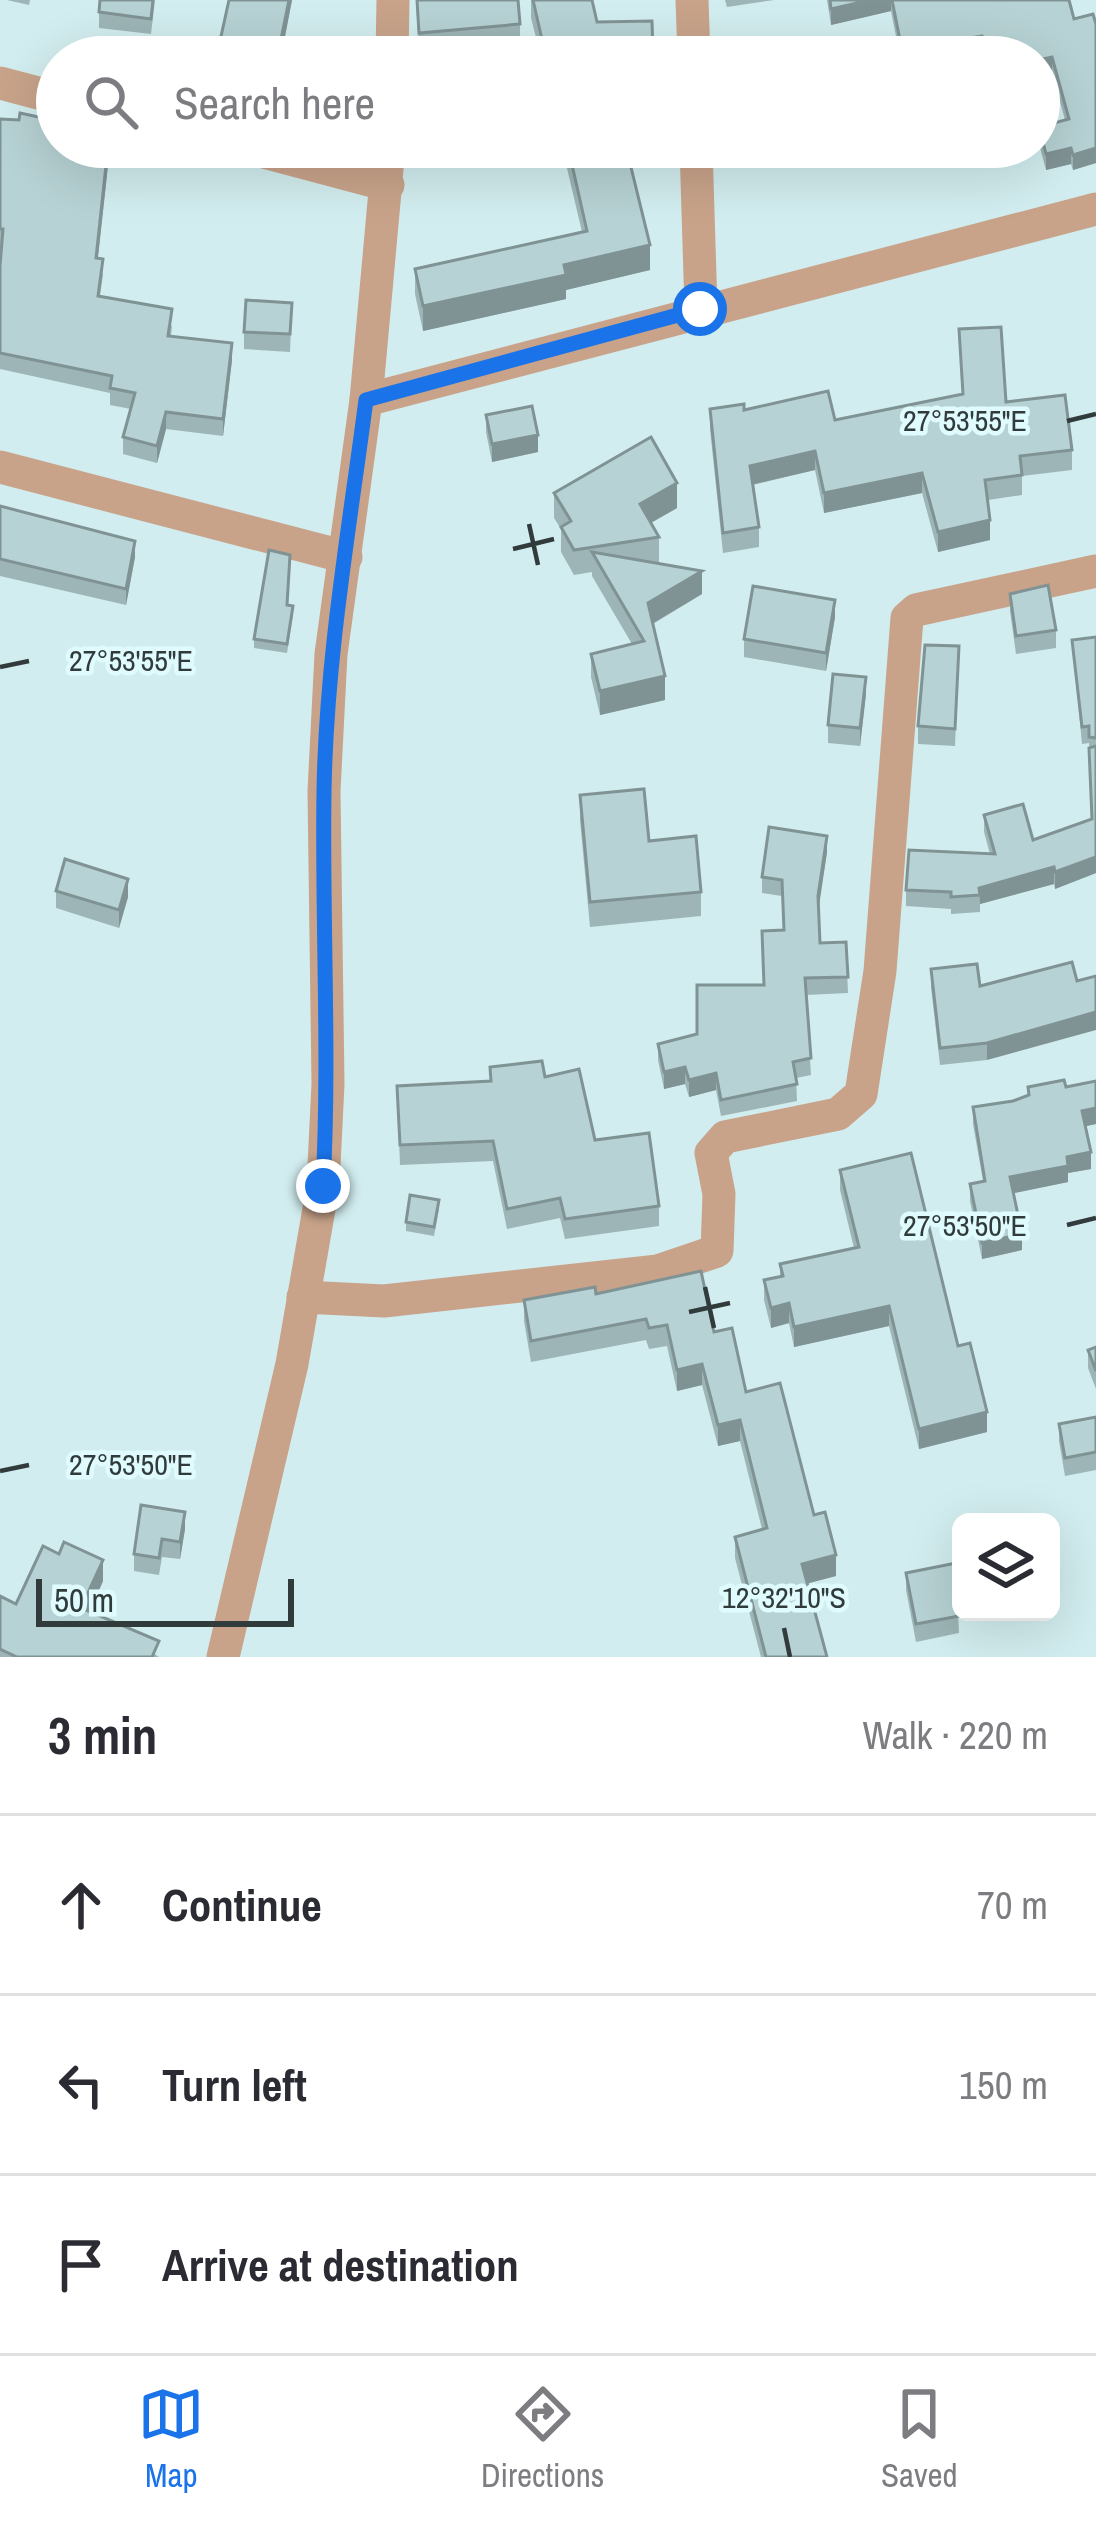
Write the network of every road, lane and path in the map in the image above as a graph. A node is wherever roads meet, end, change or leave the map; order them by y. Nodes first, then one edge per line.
1 (393, 0) edge
2 (692, 0) edge
3 (392, 36) edge
4 (693, 36) edge
5 (0, 82) edge
6 (36, 92) edge
7 (324, 168) edge
8 (388, 168) edge
9 (697, 168) edge
10 (388, 185) junction
11 (1096, 209) edge
12 (700, 309) junction
13 (366, 400) junction
14 (0, 467) edge
15 (346, 557) junction
16 (1096, 571) edge
17 (303, 1297) junction
18 (223, 1657) edge

1 - 3 street
2 - 4 street
5 - 6 street
7 - 10 street
8 - 10 street
9 - 12 street
10 - 13 street
11 - 12 street
12 - 13 street
13 - 15 street
14 - 15 street
15 - 17 street
16 - 17 street
17 - 18 street

